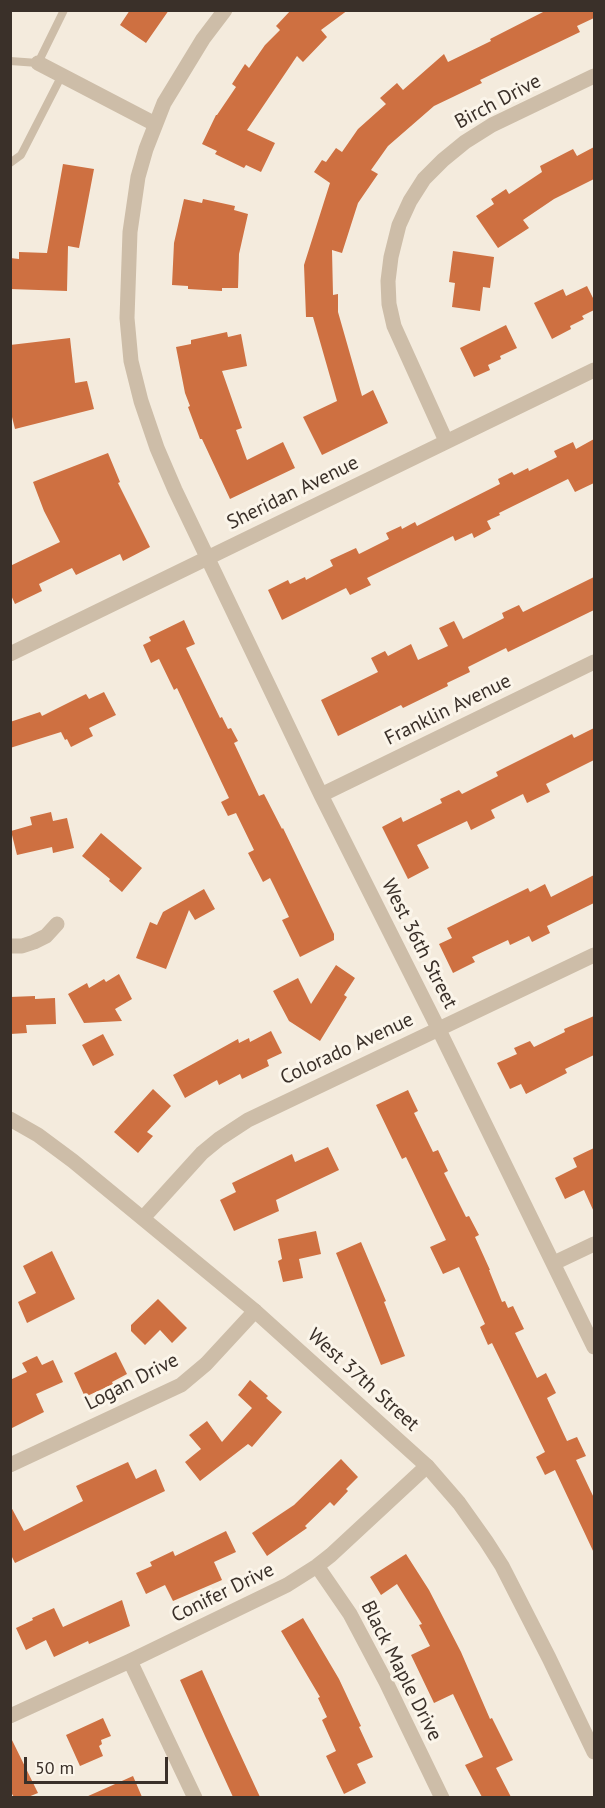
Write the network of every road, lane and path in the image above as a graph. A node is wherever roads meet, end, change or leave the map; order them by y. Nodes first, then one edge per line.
1 (64, 10) edge
2 (225, 10) edge
3 (10, 61) edge
4 (38, 63) junction
5 (62, 75) junction
6 (594, 76) edge
7 (155, 124) junction
8 (10, 163) edge
9 (594, 370) edge
10 (446, 441) junction
11 (208, 559) junction
12 (10, 654) edge
13 (594, 662) edge
14 (321, 795) junction
15 (57, 924) dead end
16 (10, 946) edge
17 (594, 955) edge
18 (439, 1030) junction
19 (10, 1119) edge
20 (144, 1218) junction
21 (594, 1244) edge
22 (554, 1263) junction
23 (255, 1311) junction
24 (594, 1347) edge
25 (10, 1465) edge
26 (427, 1466) junction
27 (317, 1566) junction
28 (130, 1661) junction
29 (10, 1716) edge
30 (594, 1752) edge
31 (195, 1797) edge
32 (442, 1797) edge

1 - 4 lane
2 - 7 street, West 36th Street
3 - 4 lane
4 - 5 street
5 - 7 street
5 - 8 lane
6 - 10 street, Birch Drive
7 - 11 street, West 36th Street
9 - 10 street, Sheridan Avenue
10 - 11 street, Sheridan Avenue
11 - 12 street, Sheridan Avenue
11 - 14 street, West 36th Street
13 - 14 street, Franklin Avenue
14 - 18 street, West 36th Street
15 - 16 street
17 - 18 street, Colorado Avenue
18 - 20 street, Colorado Avenue
18 - 22 street, West 36th Street
19 - 20 street, West 37th Street
20 - 23 street, West 37th Street
21 - 22 street
22 - 24 street, West 36th Street
23 - 25 street, Logan Drive
23 - 26 street, West 37th Street
26 - 27 street, Conifer Drive
26 - 30 street, West 37th Street
27 - 28 street, Conifer Drive
27 - 32 street, Black Maple Drive
28 - 29 street, Conifer Drive
28 - 31 street

